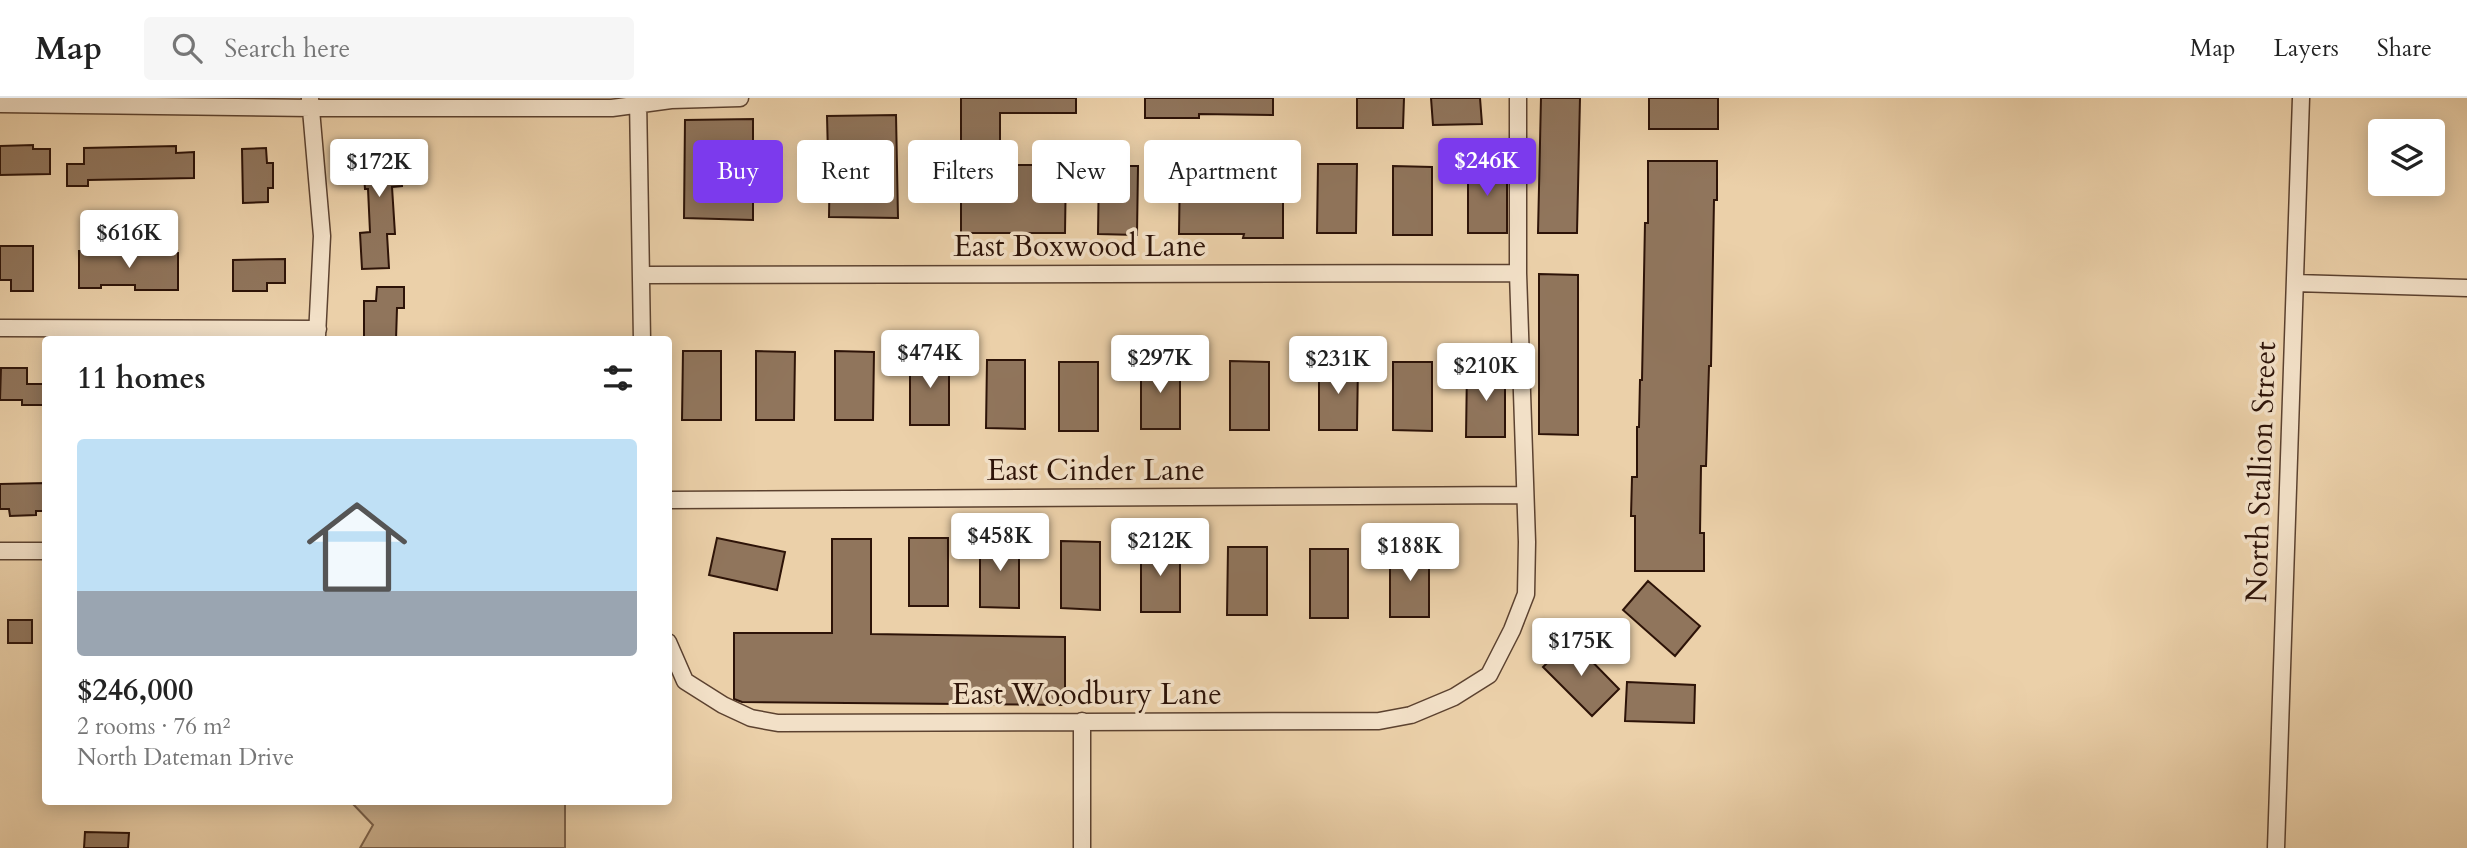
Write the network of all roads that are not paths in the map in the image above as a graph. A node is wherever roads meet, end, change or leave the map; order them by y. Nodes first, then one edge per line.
1 (740, 98) edge
2 (1518, 98) edge
3 (2301, 98) edge
4 (638, 100) edge
5 (311, 103) edge
6 (0, 104) edge
7 (1518, 273) junction
8 (642, 275) junction
9 (2295, 283) junction
10 (2467, 288) edge
11 (0, 328) edge
12 (317, 334) edge
13 (642, 336) edge
14 (1524, 495) junction
15 (672, 500) edge
16 (0, 551) edge
17 (42, 551) edge
18 (672, 651) edge
19 (1082, 721) junction
20 (1082, 848) edge
21 (2276, 848) edge

1 - 4 street
2 - 7 street
3 - 9 street, North Stallion Street
4 - 5 street
4 - 8 street
5 - 6 street
5 - 12 street
7 - 8 street, East Boxwood Lane
7 - 14 street
8 - 13 street
9 - 10 street
9 - 21 street, North Stallion Street
11 - 12 street
14 - 15 street, East Cinder Lane
14 - 19 street, East Woodbury Lane
16 - 17 street
18 - 19 street, East Woodbury Lane
19 - 20 street

